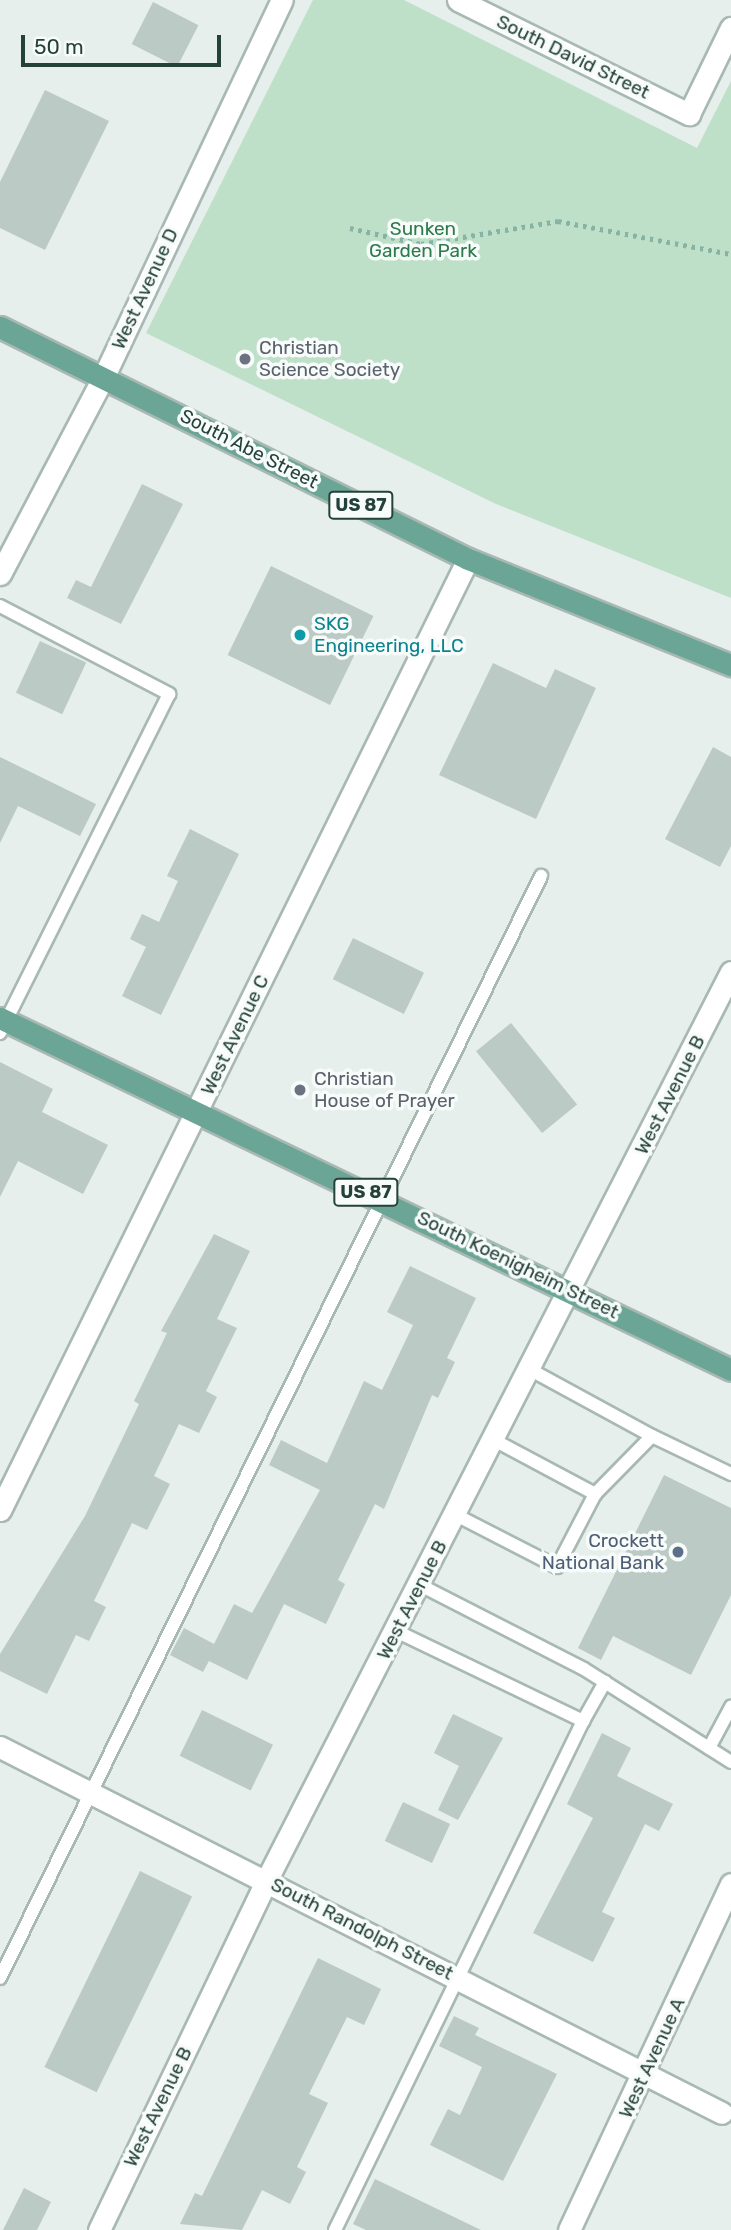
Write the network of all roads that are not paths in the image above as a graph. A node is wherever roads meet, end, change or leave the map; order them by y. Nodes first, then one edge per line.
1 (282, 0) edge
2 (458, 0) edge
3 (731, 28) edge
4 (0, 327) edge
5 (104, 376) junction
6 (468, 559) junction
7 (0, 574) edge
8 (0, 606) edge
9 (731, 665) edge
10 (541, 876) dead end
11 (731, 972) edge
12 (2, 1024) edge
13 (198, 1111) junction
14 (381, 1199) junction
15 (572, 1290) junction
16 (531, 1370) junction
17 (731, 1370) edge
18 (652, 1436) junction
19 (494, 1440) junction
20 (731, 1474) edge
21 (594, 1494) junction
22 (0, 1510) edge
23 (456, 1515) junction
24 (420, 1585) junction
25 (396, 1631) junction
26 (605, 1682) junction
27 (731, 1707) edge
28 (583, 1721) junction
29 (0, 1746) edge
30 (709, 1748) junction
31 (731, 1762) edge
32 (92, 1793) junction
33 (267, 1881) junction
34 (731, 1884) edge
35 (0, 1978) edge
36 (461, 1979) junction
37 (647, 2072) junction
38 (722, 2113) dead end
39 (99, 2230) edge
40 (335, 2230) edge
41 (569, 2230) edge

1 - 5 street, West Avenue D
2 - 3 street, South David Street
4 - 5 main road, South Abe Street / US 87
5 - 6 main road, South Abe Street / US 87
5 - 7 street, West Avenue D
6 - 9 main road, South Abe Street / US 87
6 - 13 street, West Avenue C
8 - 12 lane
10 - 14 lane
11 - 15 street, West Avenue B
12 - 13 main road, South Koenigheim Street / US 87
13 - 14 main road, South Koenigheim Street / US 87
13 - 22 street, West Avenue C
14 - 15 main road, South Koenigheim Street / US 87
14 - 32 lane
15 - 16 street, West Avenue B
15 - 17 main road, South Koenigheim Street / US 87
16 - 18 lane
16 - 19 street, West Avenue B
18 - 20 lane
18 - 21 lane
19 - 21 lane
19 - 23 street, West Avenue B
21 - 23 lane
23 - 24 street, West Avenue B
24 - 25 street, West Avenue B
24 - 26 lane
25 - 28 lane
25 - 33 street, West Avenue B
26 - 28 lane
26 - 30 lane
27 - 30 lane
28 - 36 lane
29 - 32 street, South Randolph Street
30 - 31 lane
32 - 33 street, South Randolph Street
32 - 35 lane
33 - 36 street, South Randolph Street
33 - 39 street, West Avenue B
34 - 37 street, West Avenue A
36 - 37 street, South Randolph Street
36 - 40 lane
37 - 38 street, South Randolph Street
37 - 41 street, West Avenue A

